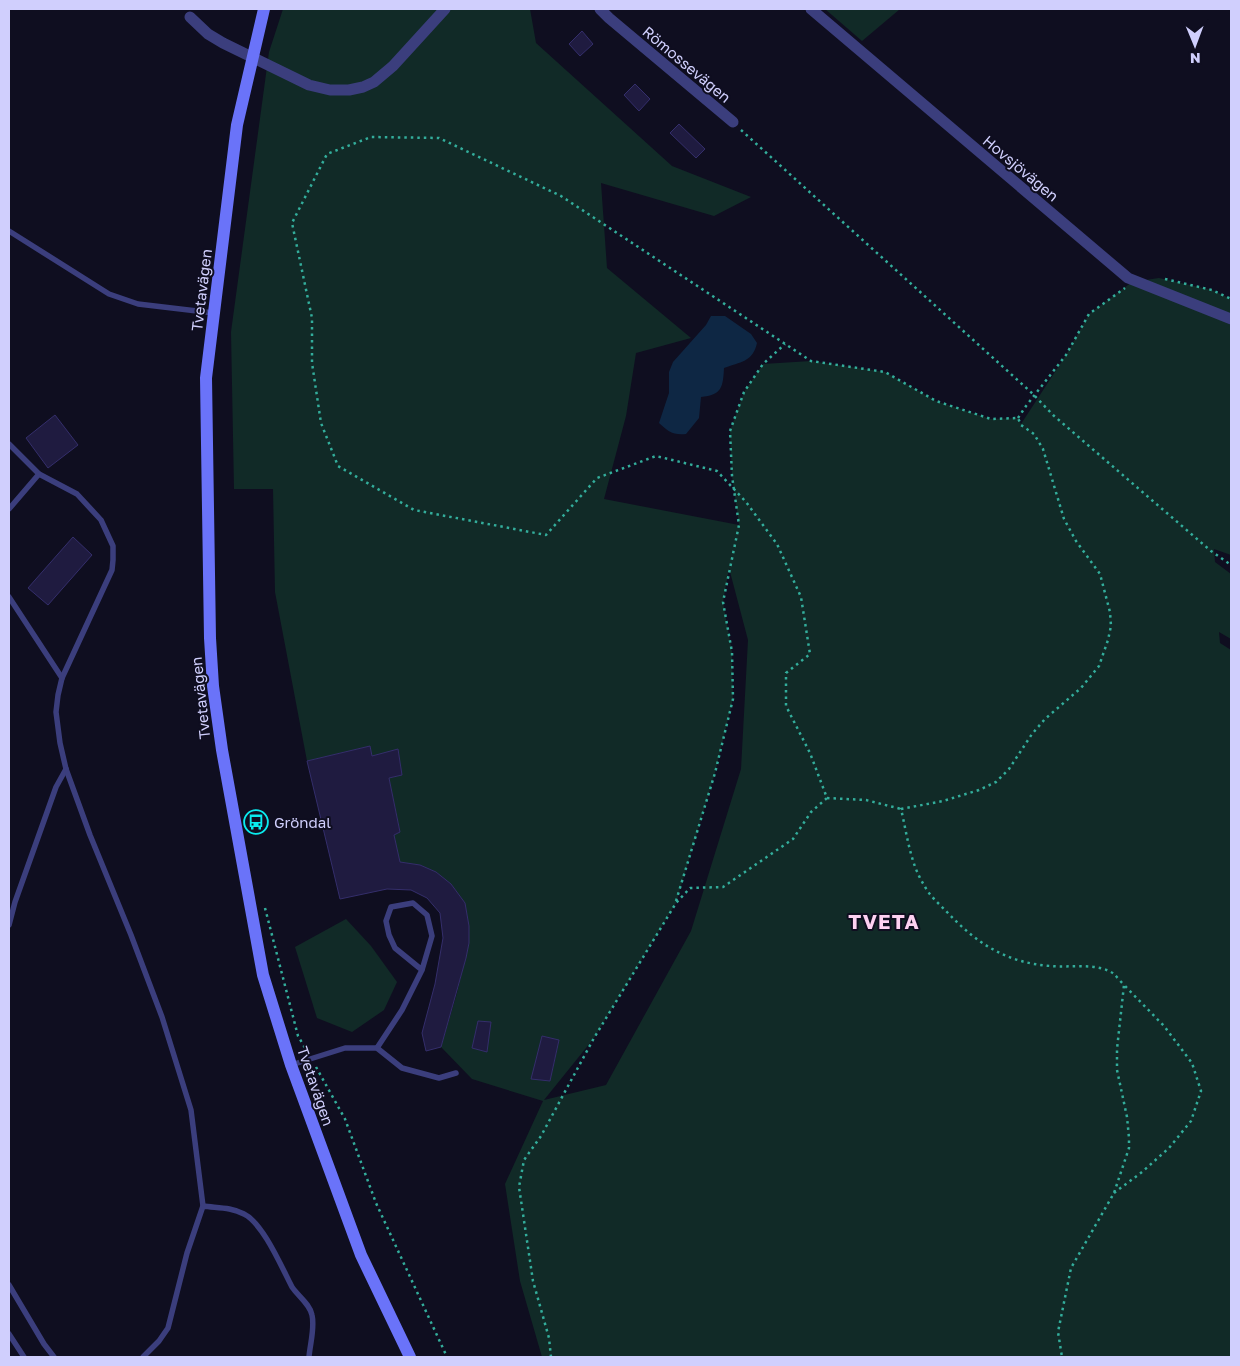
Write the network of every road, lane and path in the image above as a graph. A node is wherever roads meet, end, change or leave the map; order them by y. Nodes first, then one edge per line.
1 (264, 9) edge
2 (445, 9) edge
3 (600, 9) edge
4 (811, 9) edge
5 (188, 15) dead end
6 (253, 58) junction
7 (733, 122) joint
8 (9, 231) edge
9 (1159, 278) dead end
10 (1136, 282) junction
11 (1231, 299) edge
12 (214, 313) junction
13 (1231, 319) edge
14 (785, 344) junction
15 (1018, 418) junction
16 (9, 444) edge
17 (39, 474) junction
18 (734, 489) junction
19 (9, 509) edge
20 (1231, 565) edge
21 (9, 597) edge
22 (62, 678) junction
23 (66, 769) junction
24 (827, 798) junction
25 (901, 809) junction
26 (676, 902) junction
27 (264, 906) dead end
28 (9, 925) edge
29 (422, 970) junction
30 (1124, 985) junction
31 (377, 1048) junction
32 (311, 1058) junction
33 (291, 1065) junction
34 (456, 1072) dead end
35 (1114, 1193) junction
36 (203, 1206) junction
37 (9, 1285) edge
38 (9, 1334) edge
39 (24, 1357) edge
40 (54, 1357) edge
41 (143, 1357) edge
42 (308, 1357) edge
43 (410, 1357) edge
44 (447, 1357) edge
45 (552, 1357) edge
46 (1062, 1357) edge

1 - 6 main road, Tvetavägen
2 - 6 street
3 - 7 street, Römossevägen
4 - 10 street, Hovsjövägen
5 - 6 street
6 - 12 main road, Tvetavägen
7 - 20 path
8 - 12 lane
9 - 11 path
10 - 13 street, Hovsjövägen
10 - 15 path
12 - 33 main road, Tvetavägen
14 - 15 path
14 - 18 path
14 - 18 path
15 - 25 path
16 - 17 lane
17 - 19 lane
17 - 22 lane
18 - 24 path
18 - 26 path
21 - 22 lane
22 - 23 lane
23 - 28 lane
23 - 36 lane
24 - 25 path
24 - 26 path
25 - 30 path
26 - 45 path
27 - 32 path
29 - 29 lane
29 - 31 lane
30 - 35 path
30 - 35 path
31 - 32 lane
31 - 34 lane
32 - 33 lane
32 - 44 path
33 - 43 main road, Tvetavägen
35 - 46 path
36 - 41 lane
36 - 42 lane
37 - 40 lane
38 - 39 lane

